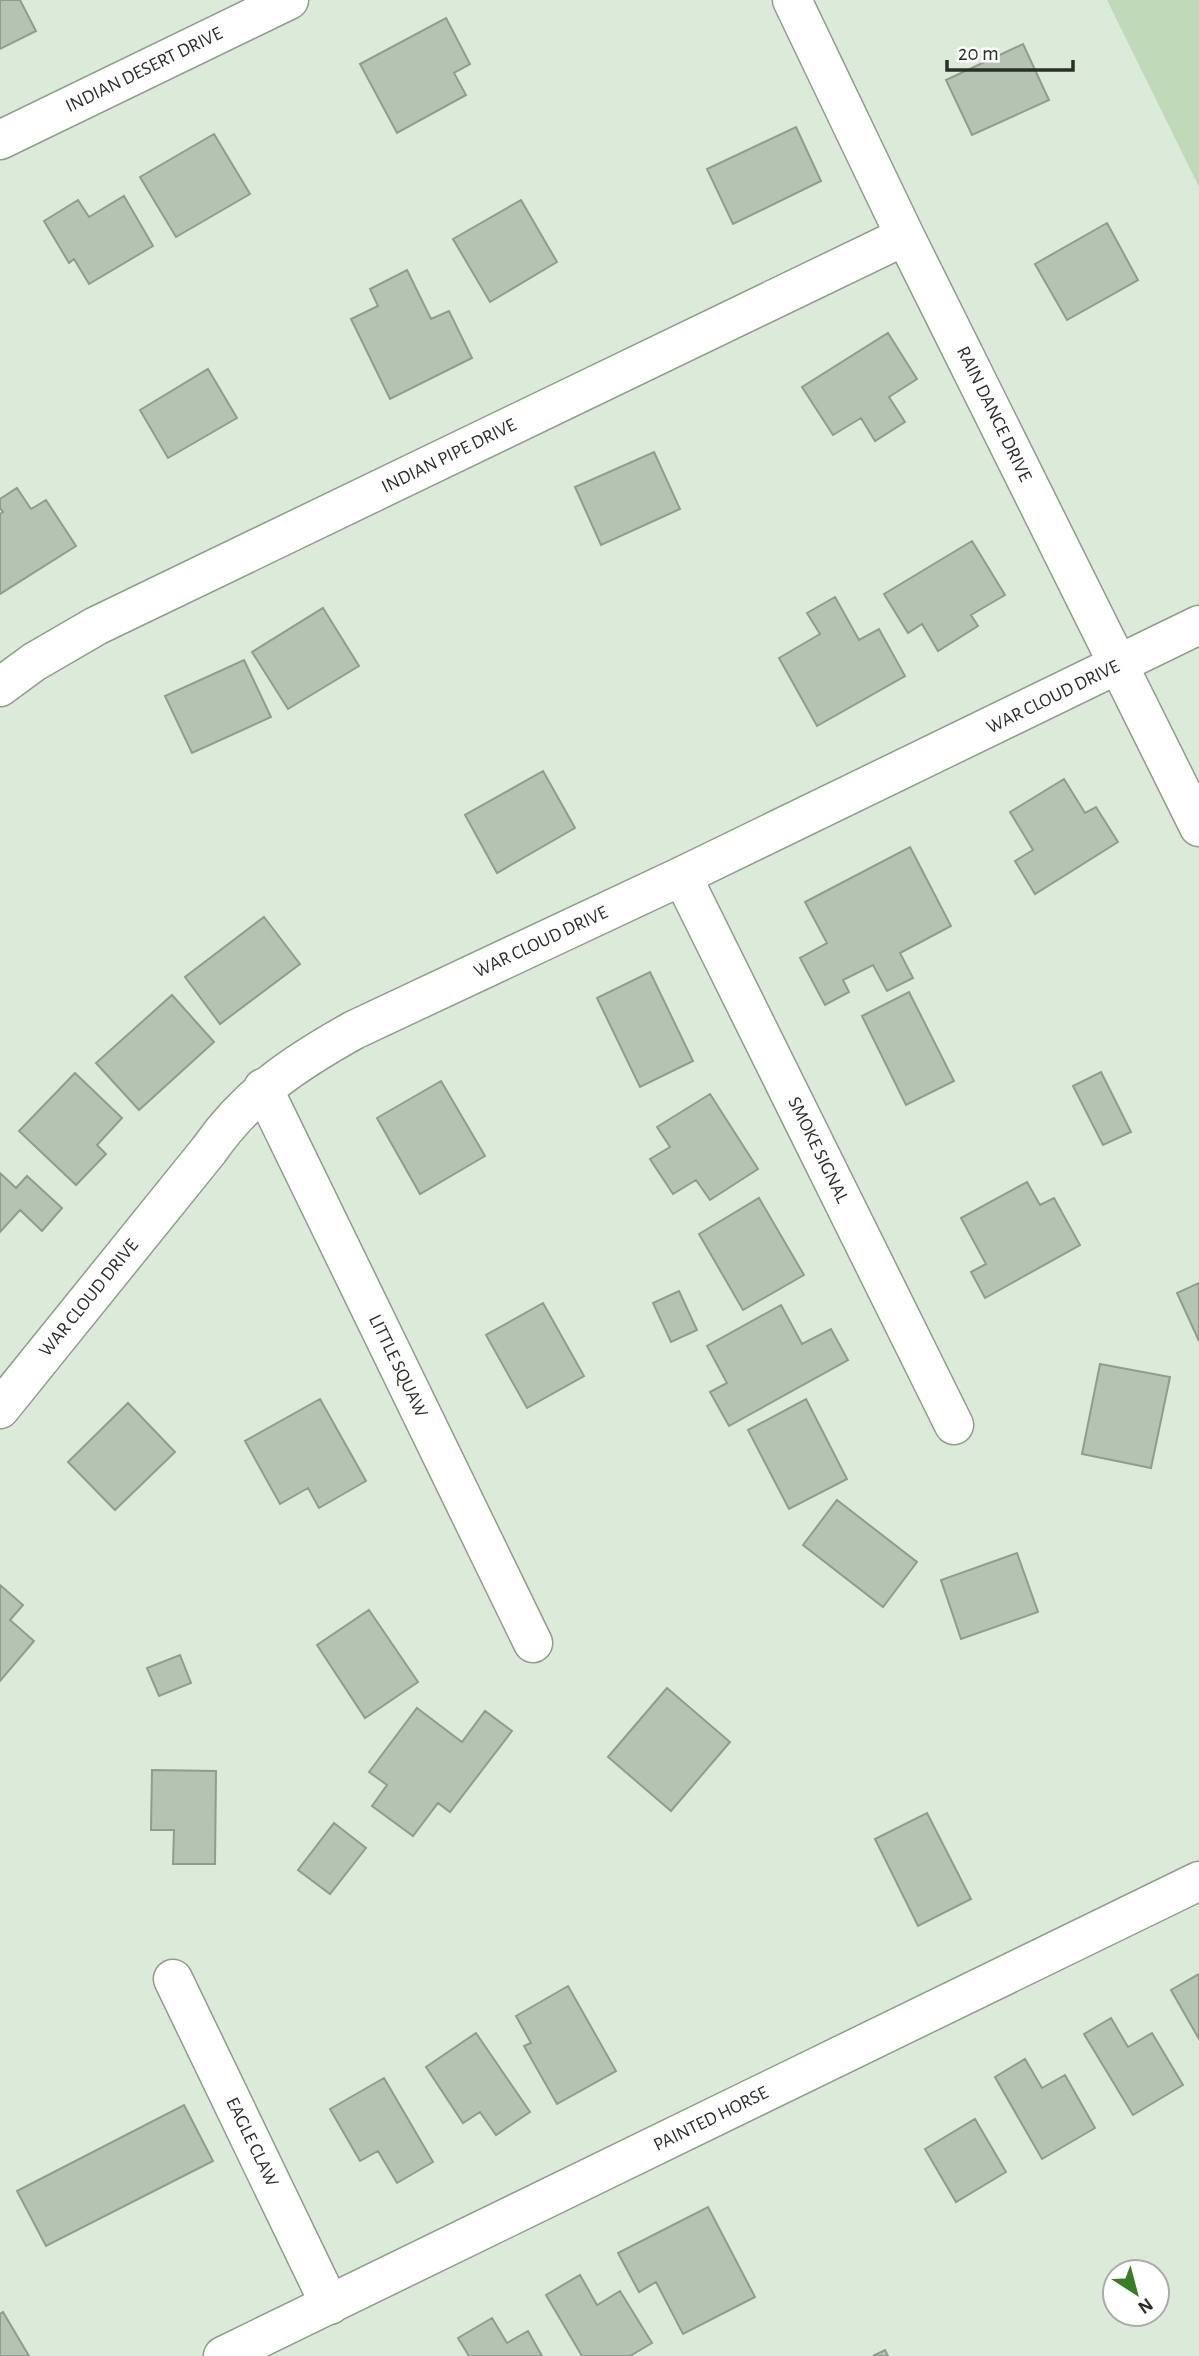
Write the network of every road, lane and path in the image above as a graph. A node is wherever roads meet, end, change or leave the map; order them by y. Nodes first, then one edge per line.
1 (289, 0) edge
2 (792, 0) edge
3 (0, 140) edge
4 (905, 236) junction
5 (1199, 625) edge
6 (1119, 665) junction
7 (0, 687) edge
8 (1199, 827) edge
9 (682, 876) junction
10 (263, 1088) junction
11 (0, 1409) edge
12 (954, 1425) dead end
13 (533, 1643) dead end
14 (1199, 1881) edge
15 (173, 1979) dead end
16 (330, 2305) junction
17 (223, 2356) edge

1 - 3 street, INDIAN DESERT DRIVE
2 - 4 street, RAIN DANCE DRIVE
4 - 6 street, RAIN DANCE DRIVE
4 - 7 street, INDIAN PIPE DRIVE
5 - 6 street, WAR CLOUD DRIVE
6 - 8 street, RAIN DANCE DRIVE
6 - 9 street, WAR CLOUD DRIVE
9 - 10 street, WAR CLOUD DRIVE
9 - 12 street, SMOKE SIGNAL
10 - 11 street, WAR CLOUD DRIVE
10 - 13 street, LITTLE SQUAW
14 - 16 street, PAINTED HORSE
15 - 16 street, EAGLE CLAW
16 - 17 street, PAINTED HORSE

